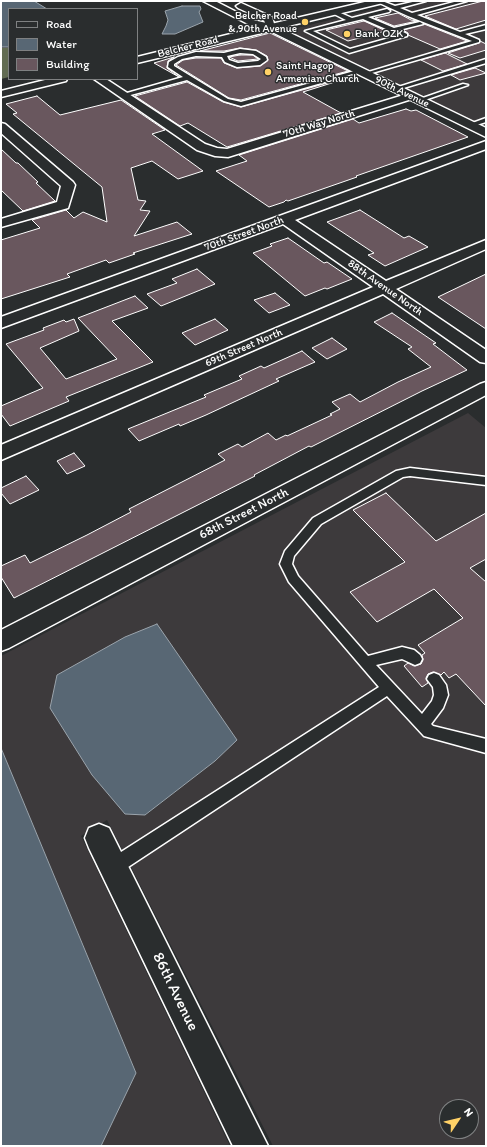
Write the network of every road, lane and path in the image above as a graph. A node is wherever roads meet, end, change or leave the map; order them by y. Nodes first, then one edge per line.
1 (208, 1) edge
2 (345, 1) edge
3 (379, 1) edge
4 (423, 1) edge
5 (464, 1) edge
6 (237, 3) edge
7 (394, 8) junction
8 (223, 9) junction
9 (387, 11) dead end
10 (334, 12) junction
11 (410, 15) junction
12 (363, 17) junction
13 (351, 20) junction
14 (253, 23) junction
15 (269, 23) junction
16 (420, 24) dead end
17 (486, 27) edge
18 (394, 30) junction
19 (460, 34) junction
20 (138, 51) edge
21 (349, 51) junction
22 (224, 55) junction
23 (330, 56) junction
24 (138, 60) edge
25 (486, 61) edge
26 (363, 73) junction
27 (188, 78) junction
28 (14, 80) edge
29 (58, 80) edge
30 (100, 80) edge
31 (1, 83) edge
32 (465, 85) dead end
33 (395, 88) junction
34 (1, 94) edge
35 (122, 95) junction
36 (415, 98) junction
37 (486, 120) edge
38 (470, 125) junction
39 (1, 127) edge
40 (486, 133) edge
41 (486, 145) edge
42 (285, 219) junction
43 (1, 223) edge
44 (486, 244) edge
45 (385, 288) junction
46 (1, 323) edge
47 (486, 358) edge
48 (486, 388) edge
49 (1, 453) edge
50 (486, 481) edge
51 (1, 640) edge
52 (415, 659) dead end
53 (366, 662) junction
54 (434, 679) dead end
55 (388, 688) junction
56 (423, 724) junction
57 (486, 746) edge
58 (99, 838) dead end
59 (113, 867) junction
60 (251, 1146) edge

1 - 8 street
2 - 15 street, Belcher Road
3 - 7 lane
3 - 10 street, Belcher Road
4 - 7 lane
5 - 11 lane
6 - 8 street
6 - 15 street, 90th Avenue
7 - 11 lane
8 - 14 street
9 - 12 lane
10 - 13 lane
10 - 15 street, Belcher Road
11 - 19 lane
12 - 13 lane
12 - 18 lane
13 - 21 lane
14 - 15 street, Belcher Road
14 - 20 street, Belcher Road
15 - 23 street, 90th Avenue
15 - 24 street, Belcher Road
16 - 18 lane
17 - 19 lane
18 - 21 lane
19 - 26 lane
21 - 23 lane
22 - 22 lane
22 - 27 lane
23 - 26 street, 90th Avenue
25 - 33 lane
26 - 27 lane
26 - 33 street, 90th Avenue
27 - 35 lane
28 - 31 street
29 - 34 street
30 - 35 street
32 - 36 lane
33 - 36 street, 90th Avenue
35 - 36 street, 70th Way North
36 - 38 street, 90th Avenue
37 - 38 lane
38 - 40 street, 90th Avenue
39 - 43 street
41 - 42 street, 70th Street North
42 - 45 street, 88th Avenue North
42 - 46 street, 70th Street North
44 - 45 street, 69th Street North
45 - 47 street, 88th Avenue North
45 - 49 street, 69th Street North
48 - 51 street, 68th Street North
50 - 53 lane
52 - 53 lane
53 - 55 lane
54 - 56 lane
55 - 56 lane
55 - 59 lane
56 - 57 lane
58 - 59 street, 86th Avenue
59 - 60 street, 86th Avenue

